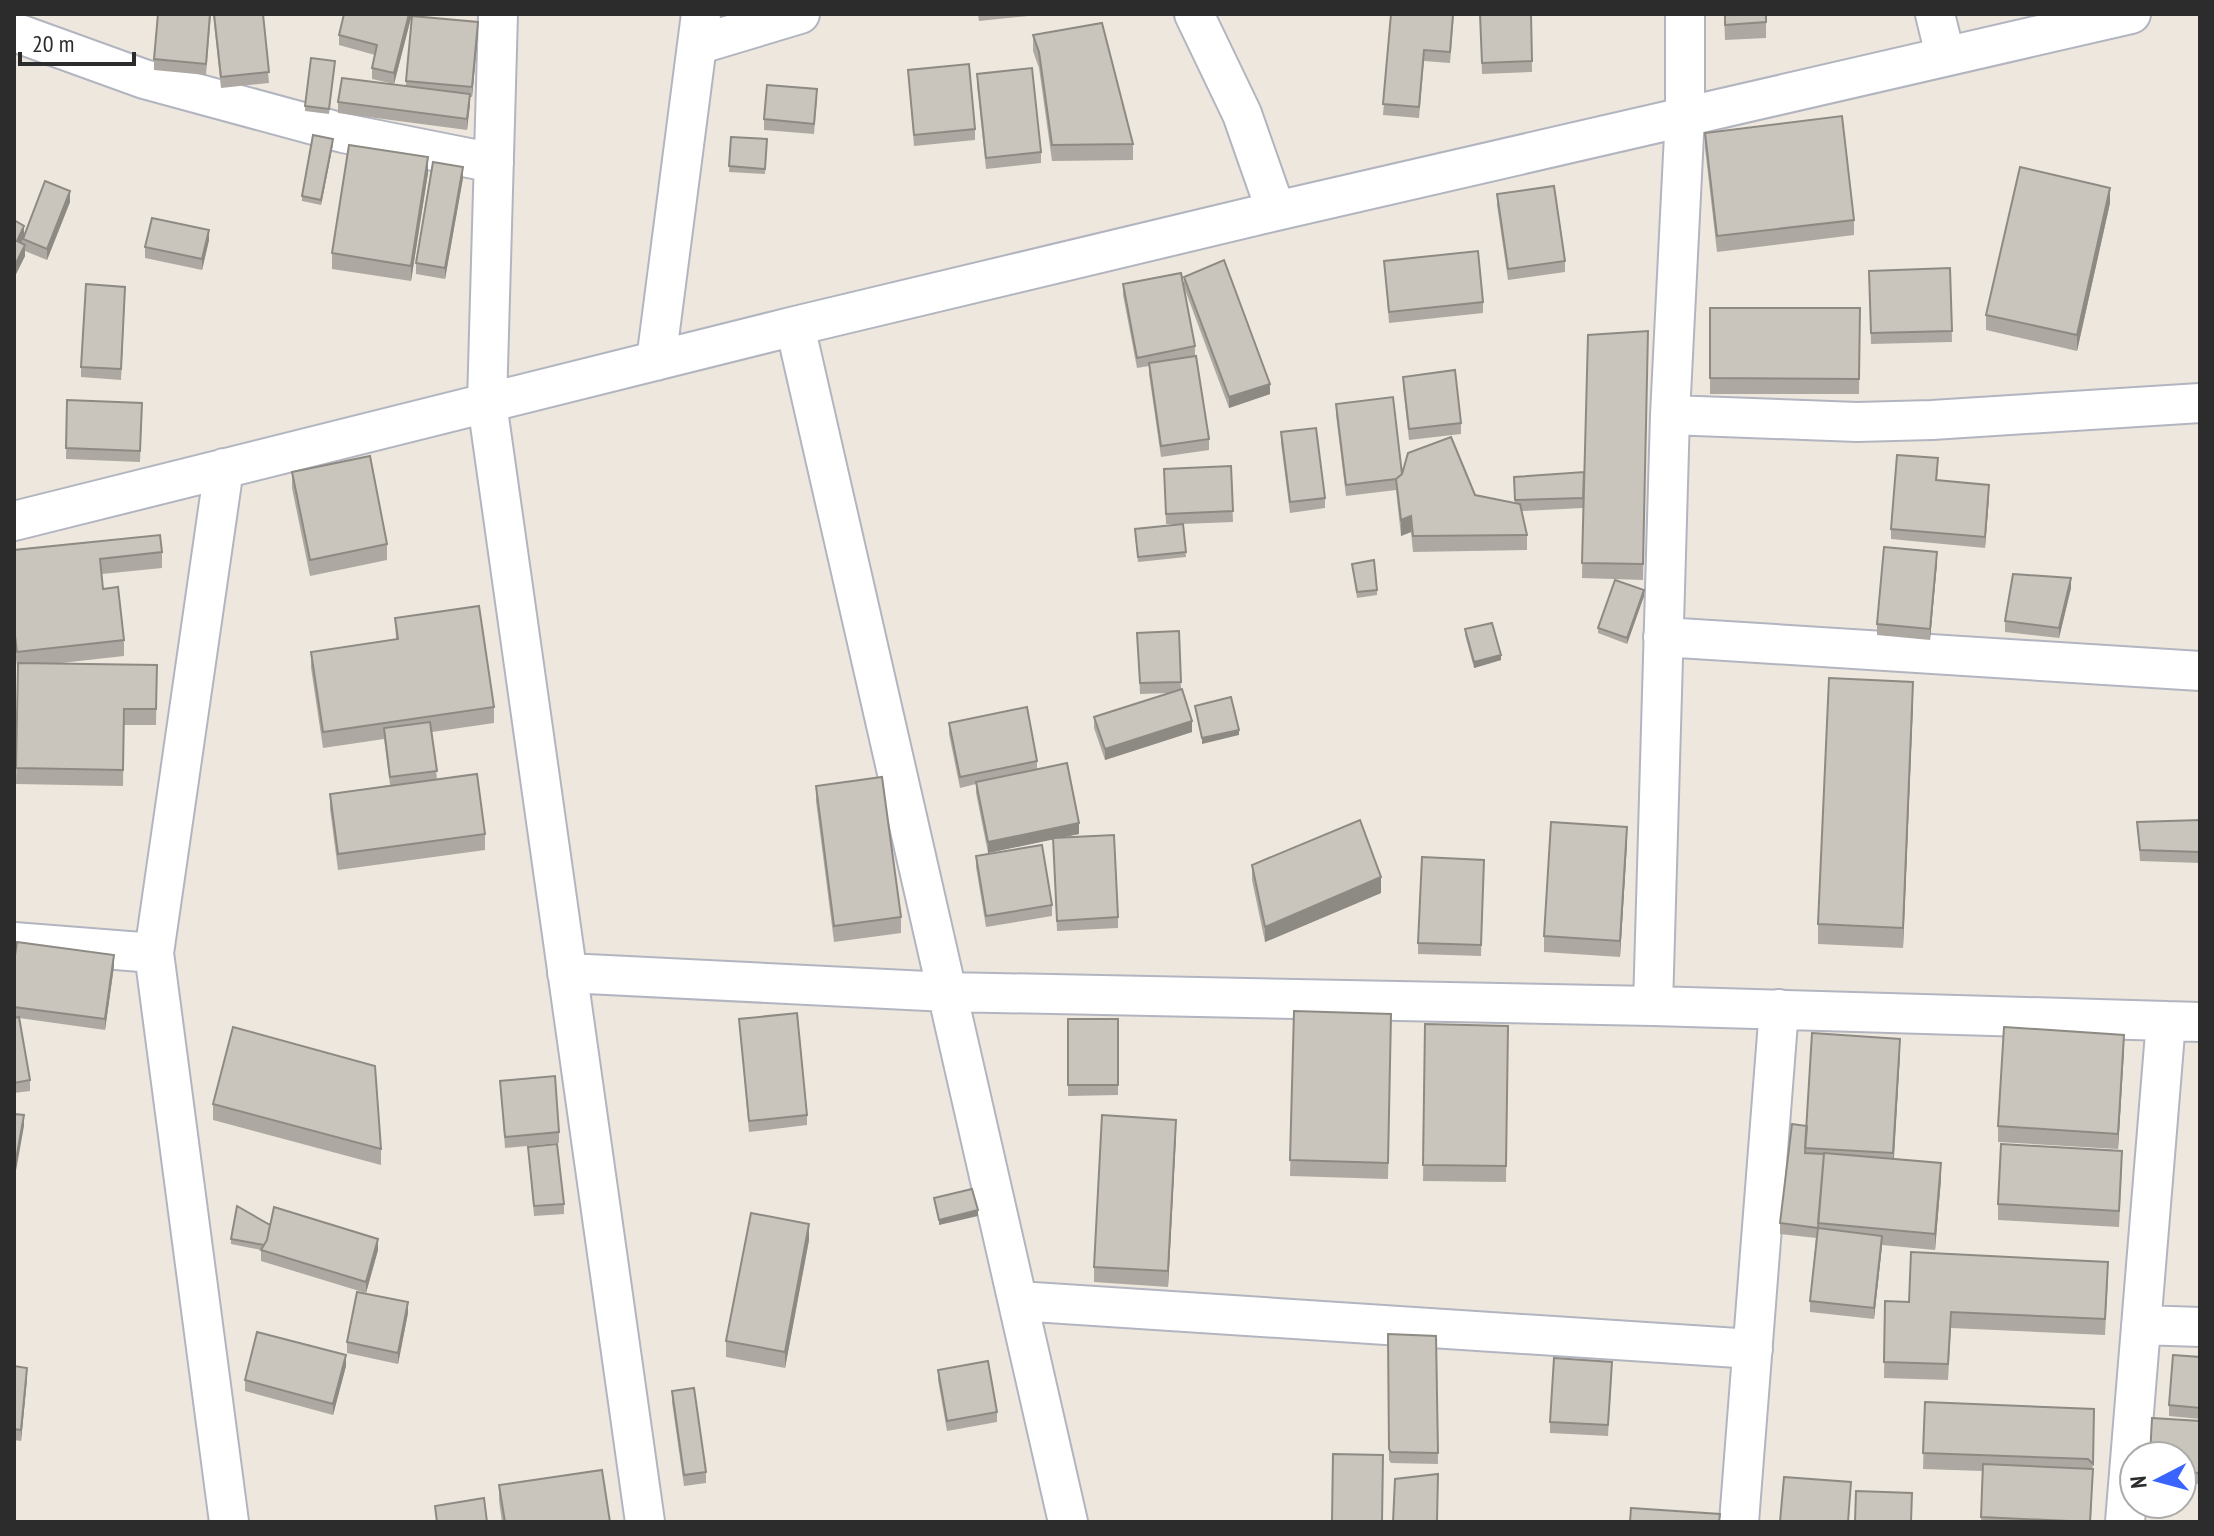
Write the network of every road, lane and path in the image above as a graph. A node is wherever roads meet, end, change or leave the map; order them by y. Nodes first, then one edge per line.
1 (498, 14) edge
2 (800, 14) edge
3 (1194, 14) edge
4 (1685, 14) edge
5 (1935, 14) edge
6 (2131, 14) edge
7 (699, 29) edge
8 (14, 32) edge
9 (1945, 55) junction
10 (1685, 115) junction
11 (494, 163) junction
12 (1276, 211) junction
13 (795, 326) junction
14 (656, 361) junction
15 (487, 403) junction
16 (2200, 403) edge
17 (1670, 415) junction
18 (224, 468) junction
19 (14, 521) edge
20 (1663, 637) junction
21 (2200, 671) edge
22 (14, 942) edge
23 (154, 953) junction
24 (567, 973) junction
25 (947, 992) junction
26 (1653, 1006) junction
27 (1779, 1009) junction
28 (2183, 1021) edge
29 (1018, 1301) junction
30 (2141, 1325) junction
31 (2200, 1327) edge
32 (1753, 1349) junction
33 (229, 1522) edge
34 (645, 1522) edge
35 (1068, 1522) edge
36 (1739, 1522) edge
37 (2125, 1522) edge

1 - 11 street
2 - 7 street
3 - 12 street
4 - 10 street
5 - 9 street
6 - 9 street
7 - 14 street
8 - 11 street
9 - 10 street
10 - 12 street
10 - 17 street
11 - 15 street
12 - 13 street
13 - 14 street
13 - 25 street
14 - 15 street
15 - 18 street
15 - 24 street
16 - 17 street
17 - 20 street
18 - 19 street
18 - 23 street
20 - 21 street
20 - 26 street
22 - 23 street
23 - 33 street
24 - 25 street
24 - 34 street
25 - 26 street
25 - 29 street
26 - 27 street
27 - 28 street
27 - 32 street
28 - 30 street
29 - 32 street
29 - 35 street
30 - 31 street
30 - 37 street
32 - 36 street

